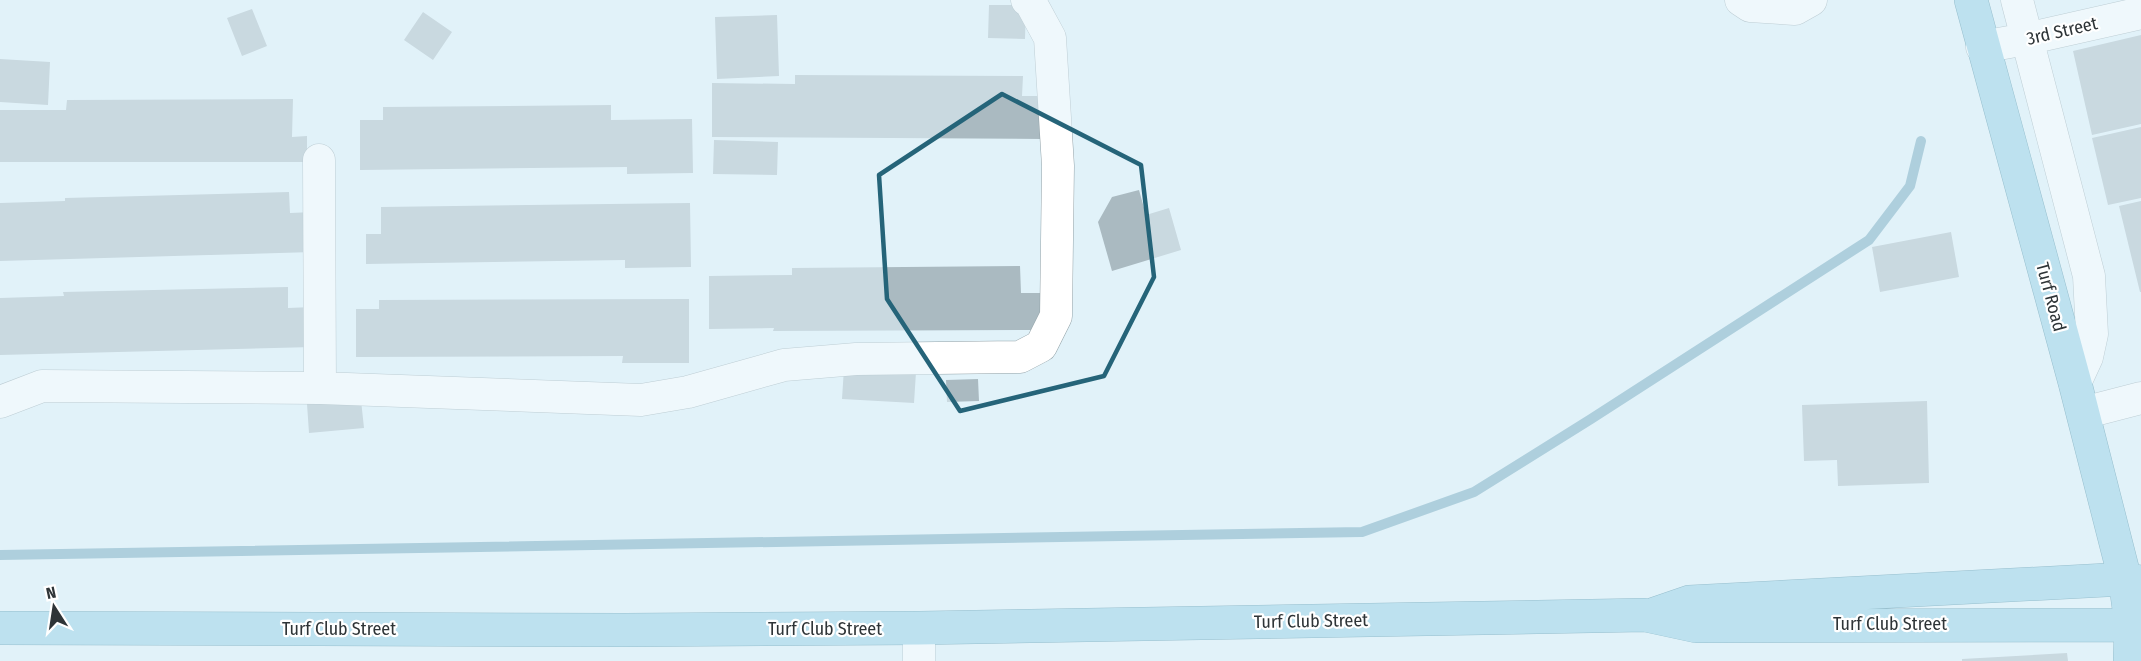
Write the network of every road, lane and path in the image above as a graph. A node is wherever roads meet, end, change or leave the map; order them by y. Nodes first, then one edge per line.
1 (1028, 0) edge
2 (1741, 0) edge
3 (1811, 0) edge
4 (1971, 0) edge
5 (2017, 0) edge
6 (2141, 13) edge
7 (2026, 39) junction
8 (1982, 47) junction
9 (319, 160) dead end
10 (320, 388) junction
11 (2079, 398) junction
12 (2141, 398) edge
13 (0, 402) edge
14 (2133, 601) edge
15 (1650, 615) junction
16 (0, 628) edge
17 (919, 628) junction
18 (920, 661) edge
19 (2130, 661) edge

1 - 10 street
2 - 3 street
4 - 8 main road, Turf Road
5 - 7 street
6 - 7 street, 3rd Street
7 - 8 street, 3rd Street
7 - 11 street
8 - 11 main road, Turf Road
9 - 10 street
10 - 13 street
11 - 12 street
11 - 14 main road, Turf Road
14 - 15 main road, Turf Club Street
14 - 15 main road, Turf Club Street
14 - 19 main road, Turf Road
15 - 17 main road, Turf Club Street
16 - 17 main road, Turf Club Street
17 - 18 street

